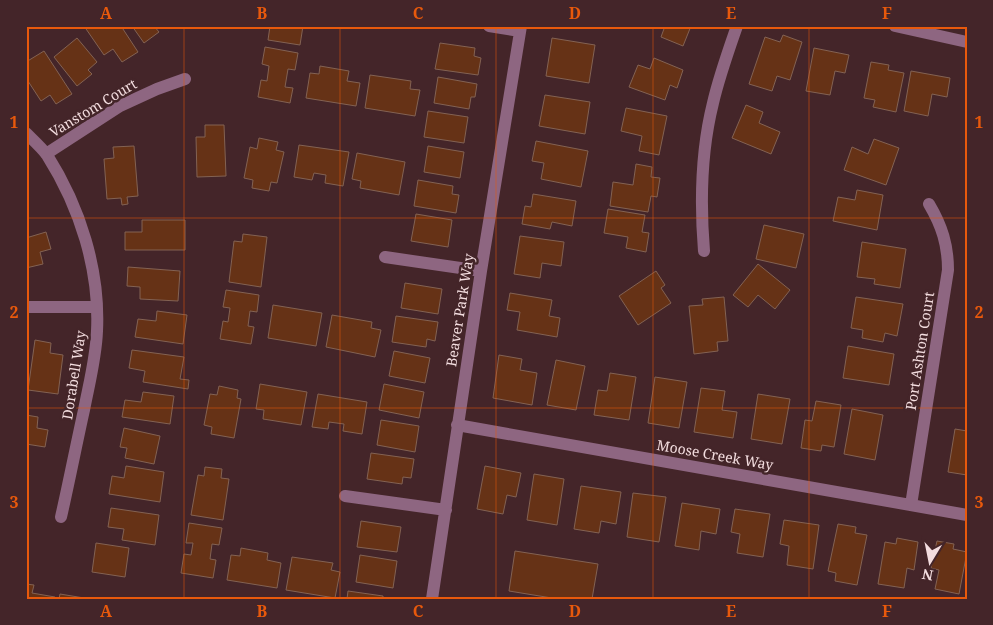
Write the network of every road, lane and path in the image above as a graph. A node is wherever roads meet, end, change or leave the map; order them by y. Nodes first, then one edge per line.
1 (489, 26) edge
2 (737, 26) edge
3 (895, 26) edge
4 (521, 29) edge
5 (967, 42) edge
6 (185, 79) dead end
7 (26, 133) edge
8 (46, 154) junction
9 (929, 204) dead end
10 (704, 251) dead end
11 (385, 257) dead end
12 (481, 271) junction
13 (26, 307) edge
14 (97, 307) junction
15 (458, 425) junction
16 (345, 496) dead end
17 (911, 505) junction
18 (446, 510) junction
19 (967, 514) edge
20 (62, 518) dead end
21 (432, 599) edge

1 - 4 street
2 - 10 street
3 - 5 street
4 - 12 street, Beaver Park Way
6 - 8 street, Vanstom Court
7 - 8 street, Dorabell Way
8 - 14 street, Dorabell Way
9 - 17 street, Port Ashton Court
11 - 12 street
12 - 15 street, Beaver Park Way
13 - 14 street
14 - 20 street, Dorabell Way
15 - 17 street, Moose Creek Way
15 - 18 street, Beaver Park Way
16 - 18 street
17 - 19 street, Moose Creek Way
18 - 21 street, Beaver Park Way

